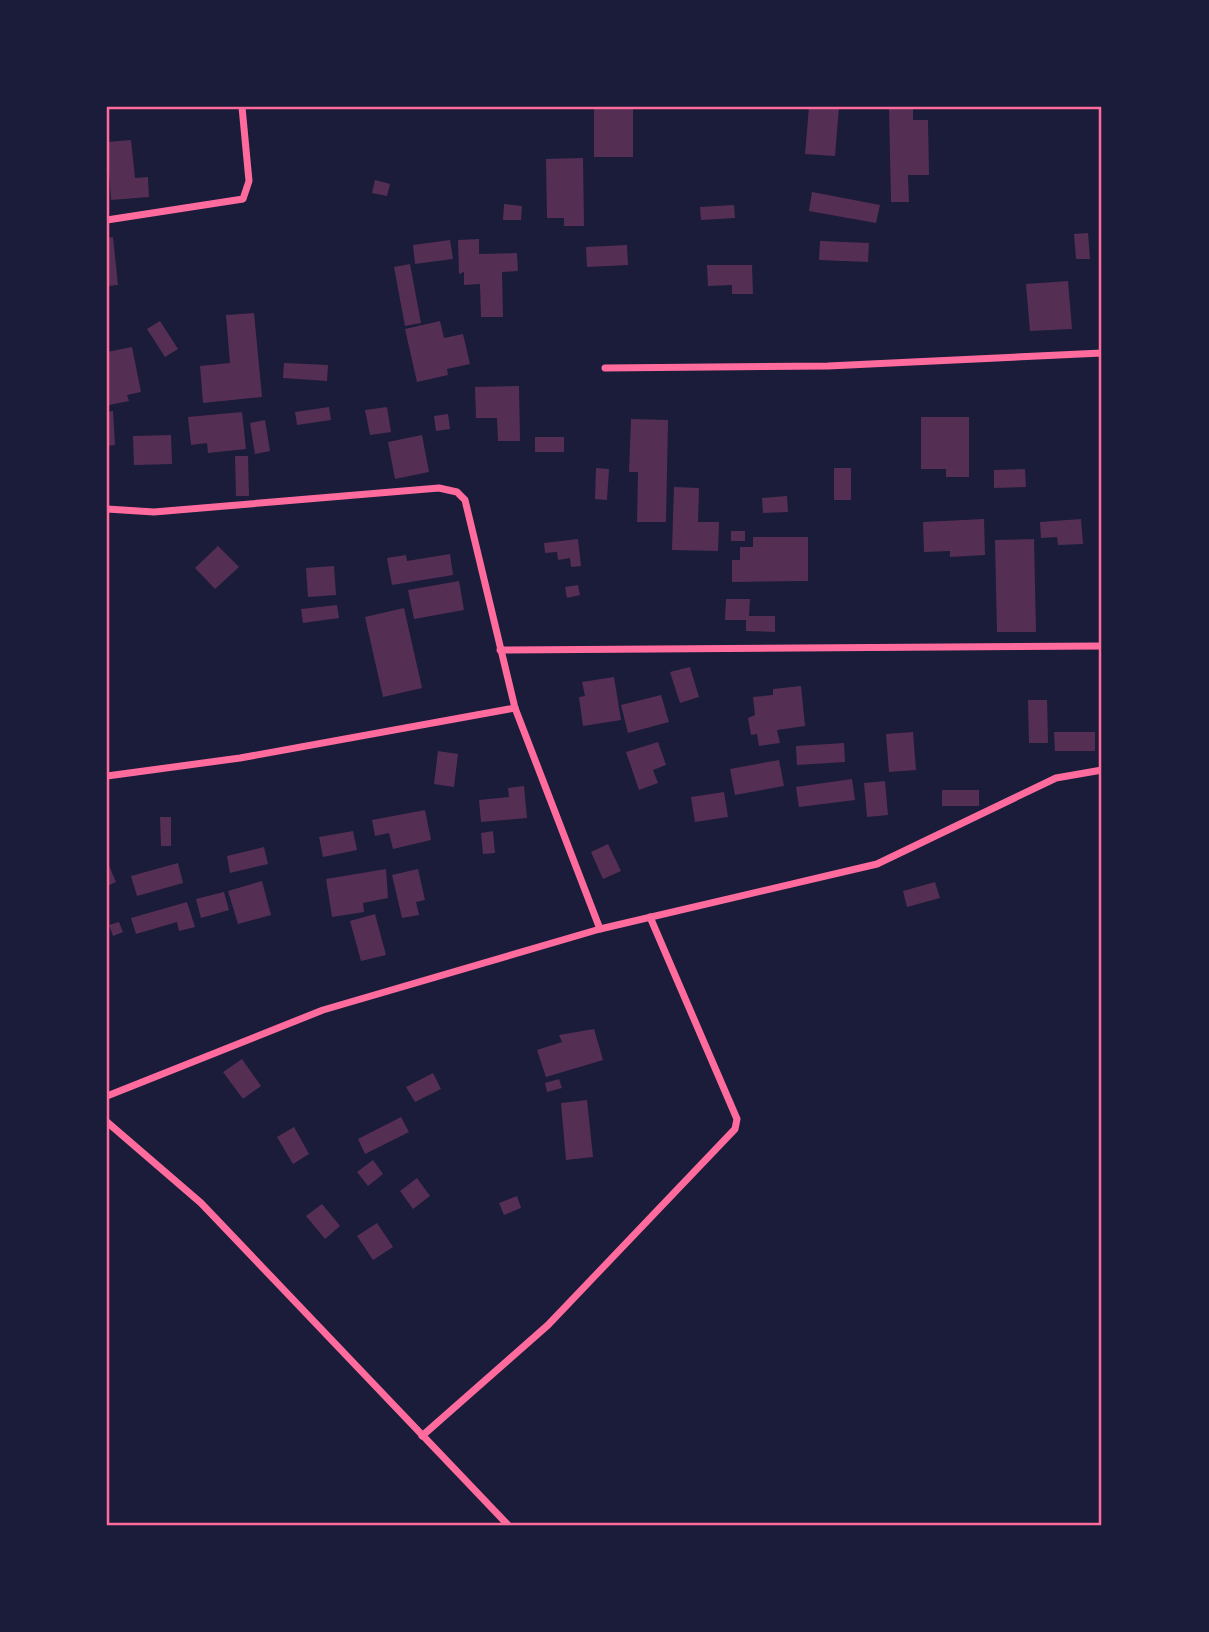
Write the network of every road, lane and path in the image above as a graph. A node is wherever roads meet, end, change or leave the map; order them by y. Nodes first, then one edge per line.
1 (242, 107) edge
2 (107, 219) edge
3 (1102, 353) edge
4 (605, 368) dead end
5 (107, 509) edge
6 (1102, 646) edge
7 (499, 650) junction
8 (515, 708) junction
9 (1102, 770) edge
10 (107, 776) edge
11 (650, 917) junction
12 (600, 929) junction
13 (107, 1096) edge
14 (107, 1122) edge
15 (422, 1436) junction
16 (508, 1525) edge

1 - 2 street
3 - 4 street
5 - 7 street
6 - 7 street
7 - 8 street
8 - 10 street
8 - 12 street
9 - 11 street
11 - 12 street
11 - 15 street
12 - 13 street
14 - 15 street
15 - 16 street

